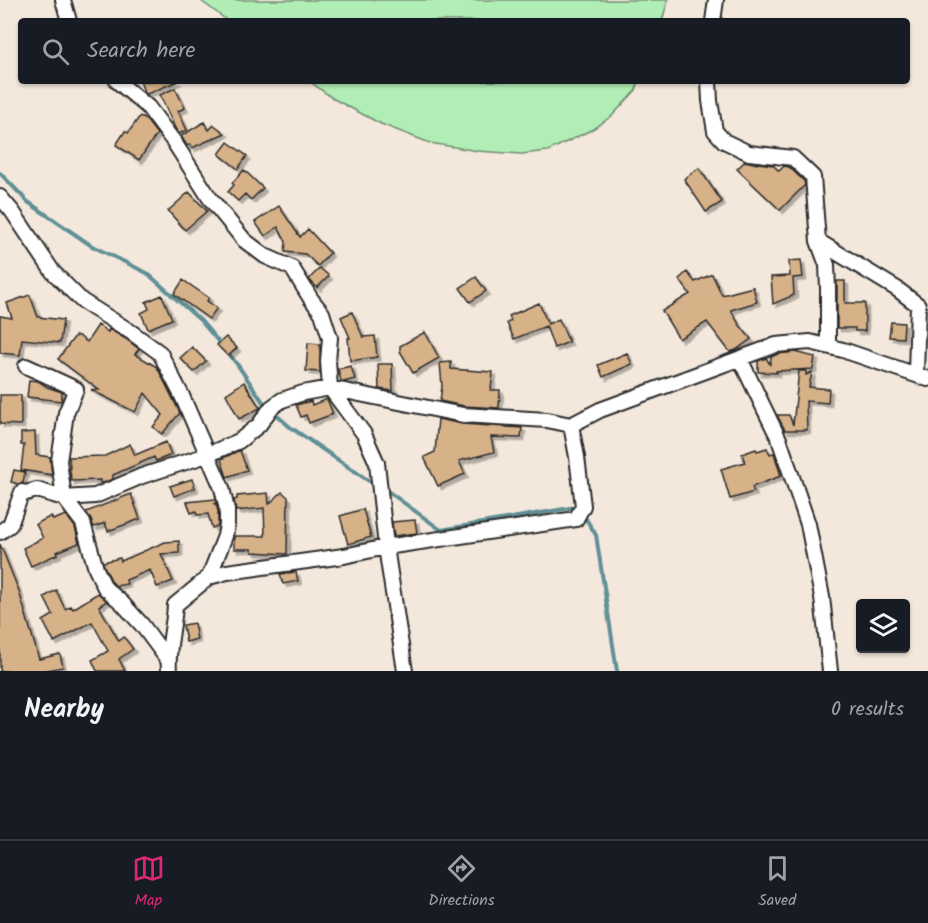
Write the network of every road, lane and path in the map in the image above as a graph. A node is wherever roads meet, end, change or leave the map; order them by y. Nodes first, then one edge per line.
1 (63, 0) edge
2 (716, 0) edge
3 (68, 18) edge
4 (713, 18) edge
5 (121, 84) edge
6 (709, 84) edge
7 (0, 196) edge
8 (818, 241) junction
9 (828, 346) junction
10 (740, 359) junction
11 (26, 366) dead end
12 (922, 376) edge
13 (330, 388) junction
14 (571, 425) junction
15 (207, 455) junction
16 (64, 498) junction
17 (0, 532) edge
18 (386, 547) junction
19 (209, 577) junction
20 (168, 666) edge
21 (405, 671) edge
22 (830, 671) edge

1 - 3 street
2 - 4 street
5 - 13 street
6 - 8 street
7 - 15 street
8 - 9 street
8 - 12 street
9 - 10 street
9 - 12 street
10 - 14 street
10 - 22 street
11 - 16 street
13 - 14 street
13 - 15 street
13 - 18 street
14 - 18 street
15 - 16 street
15 - 19 street
16 - 17 street
16 - 20 street
18 - 19 street
18 - 21 street
19 - 20 street

